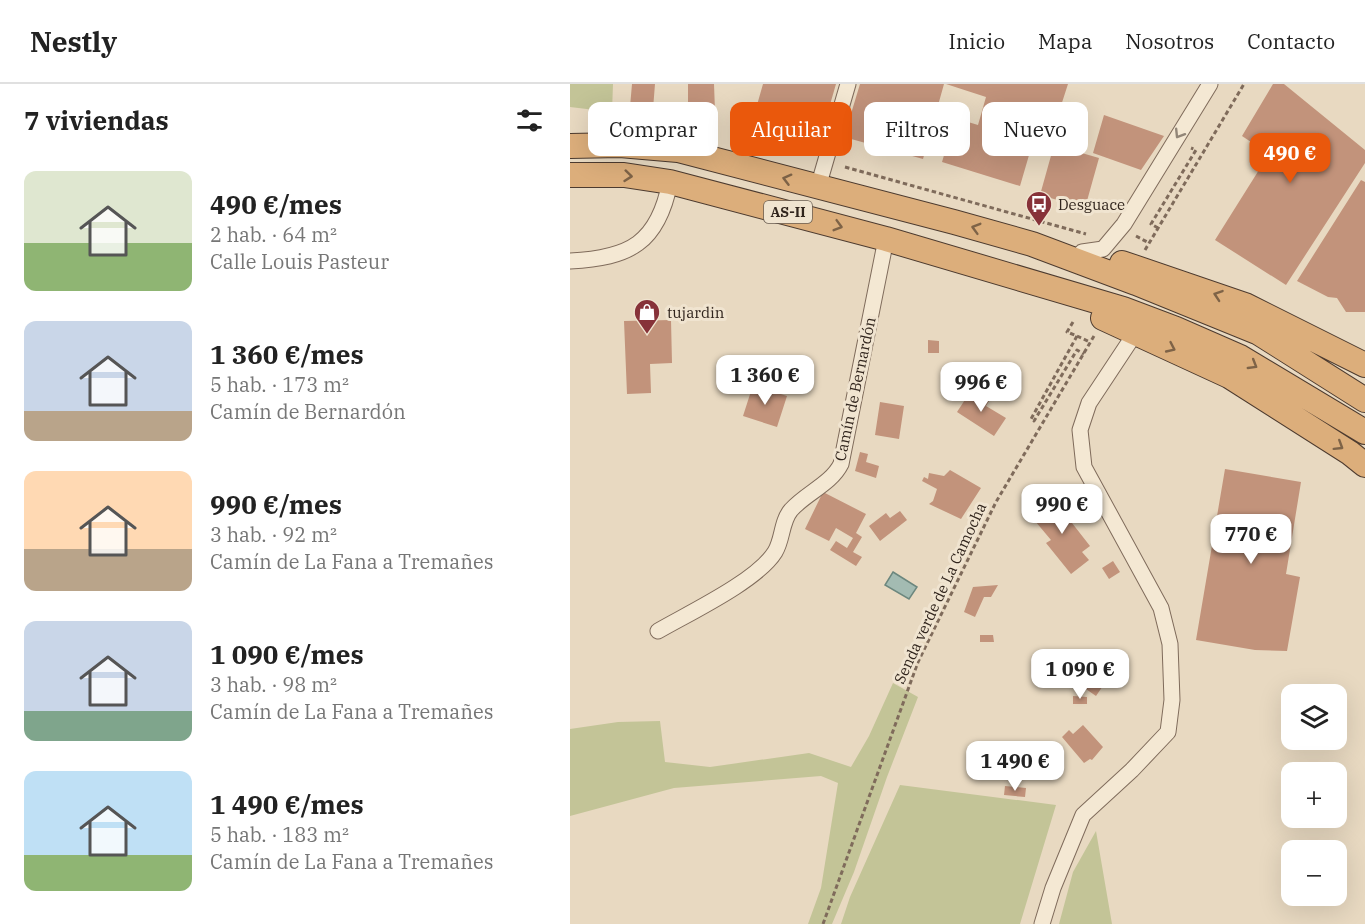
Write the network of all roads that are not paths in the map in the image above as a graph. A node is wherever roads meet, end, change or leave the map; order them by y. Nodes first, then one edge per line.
1 (848, 84) edge
2 (1210, 84) edge
3 (570, 146) edge
4 (570, 175) edge
5 (670, 182) junction
6 (818, 187) junction
7 (886, 239) junction
8 (1032, 244) junction
9 (1089, 244) junction
10 (570, 261) edge
11 (1001, 274) junction
12 (1136, 332) junction
13 (1365, 365) edge
14 (1365, 400) edge
15 (1365, 432) edge
16 (1365, 465) edge
17 (658, 631) dead end
18 (1042, 924) edge

1 - 6 street
2 -> 9 street
6 -> 3 highway, AS-II
4 -> 5 highway, AS-II
5 -> 7 highway, AS-II
5 - 10 street
8 -> 6 highway, AS-II
7 - 11 highway, AS-II
7 - 17 street, Camín de Bernardón
8 - 9 highway
8 - 14 highway, AS-II
13 -> 9 highway
11 - 12 highway
11 -> 15 highway, AS-II
12 -> 16 highway
12 - 18 street

